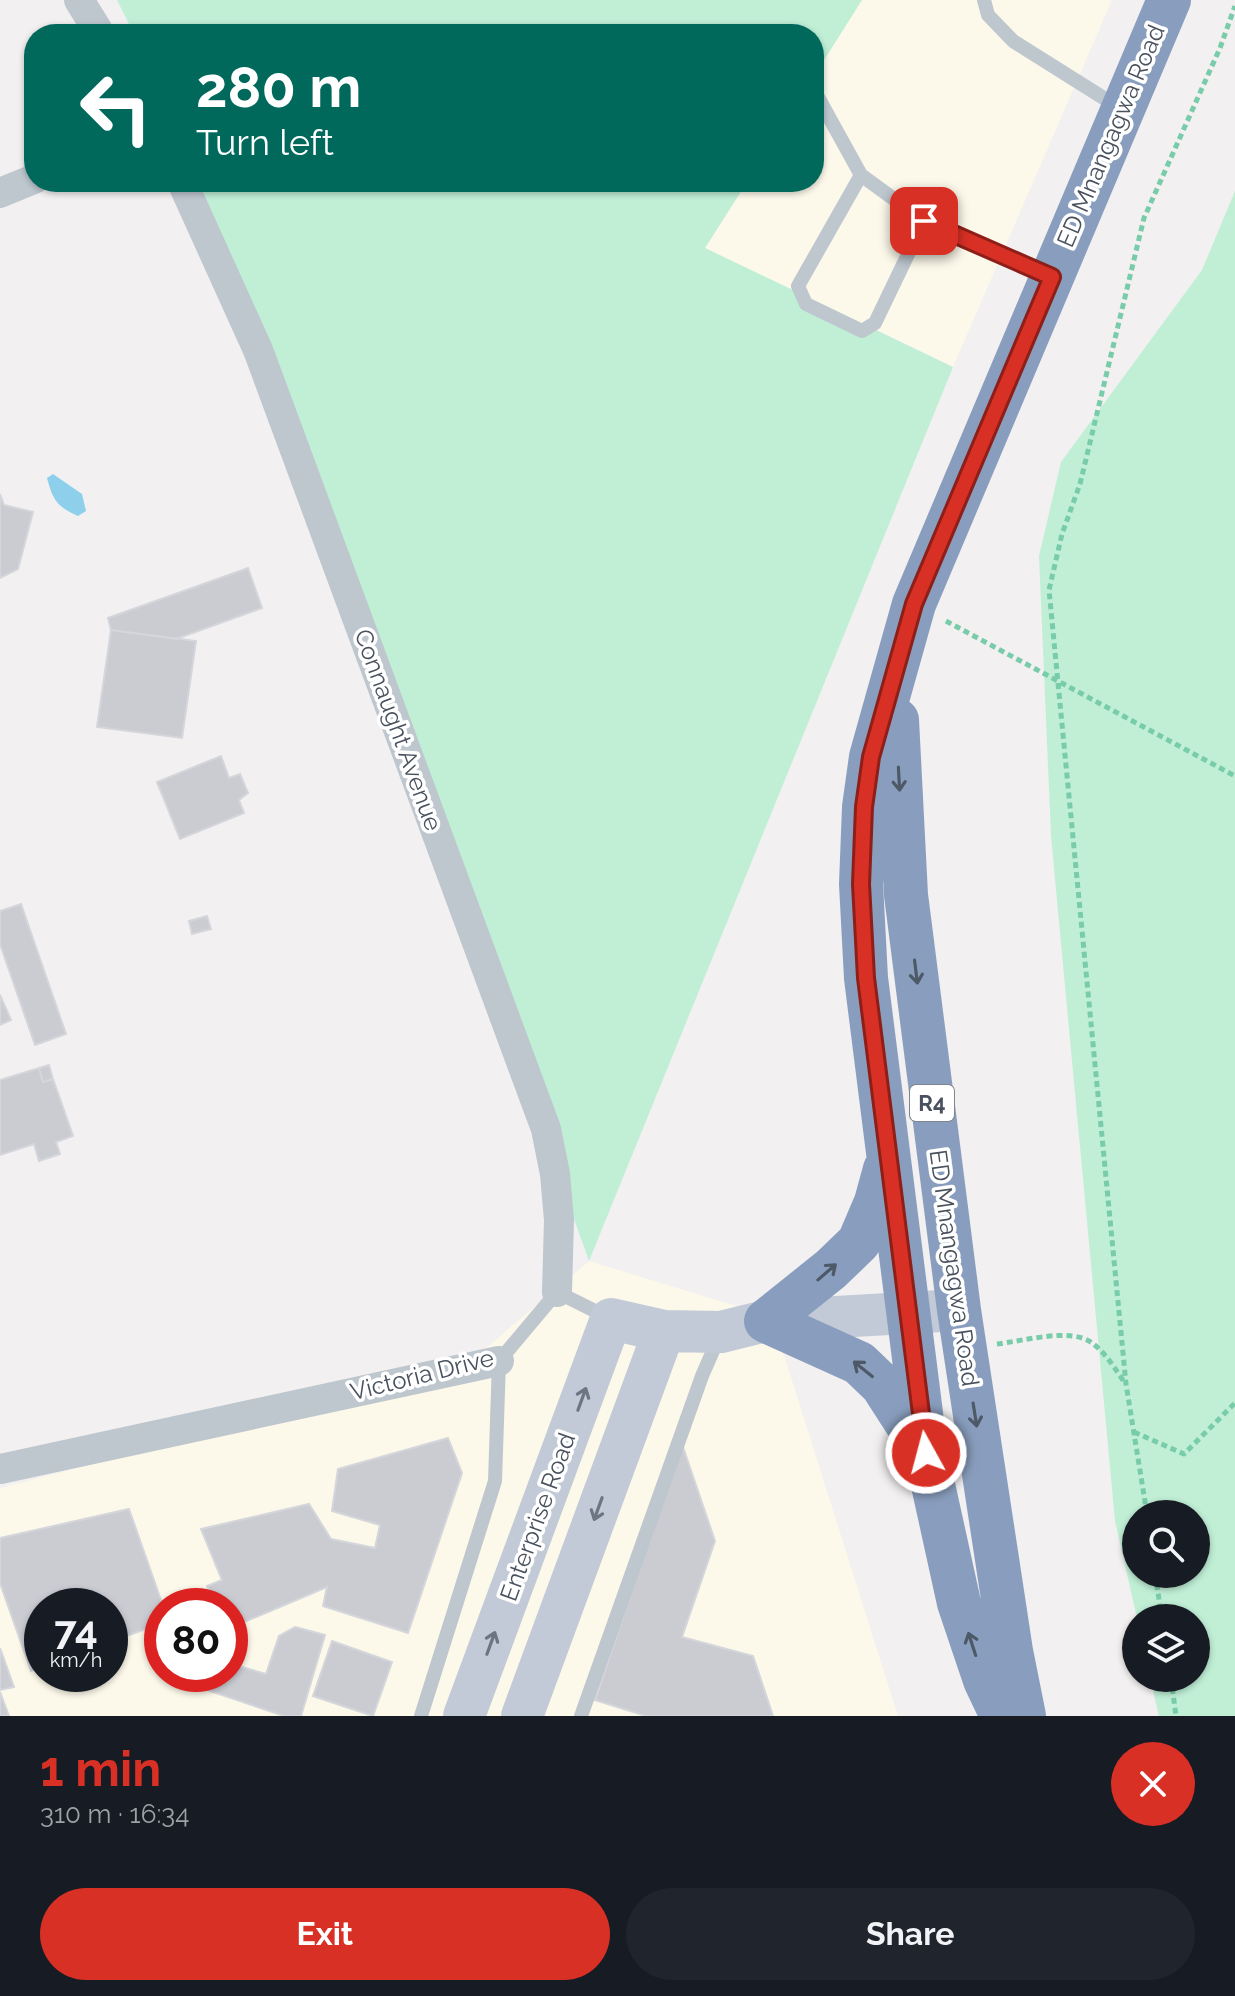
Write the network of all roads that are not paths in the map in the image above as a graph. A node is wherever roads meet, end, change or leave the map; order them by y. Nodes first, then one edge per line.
1 (79, 0) edge
2 (984, 0) edge
3 (1169, 0) edge
4 (94, 24) edge
5 (824, 108) edge
6 (1122, 110) junction
7 (861, 175) junction
8 (24, 183) edge
9 (187, 192) edge
10 (0, 193) edge
11 (924, 221) junction
12 (1052, 277) junction
13 (895, 673) junction
14 (888, 1159) junction
15 (557, 1292) junction
16 (909, 1314) junction
17 (611, 1319) junction
18 (766, 1321) junction
19 (962, 1329) junction
20 (664, 1331) junction
21 (721, 1332) junction
22 (499, 1361) junction
23 (926, 1453) junction
24 (0, 1469) edge
25 (421, 1716) edge
26 (464, 1716) edge
27 (522, 1716) edge
28 (581, 1716) edge
29 (1002, 1716) edge
30 (1024, 1716) edge

1 - 4 street
2 - 6 lane
3 - 6 highway, ED Mnangagwa Road / R4
5 - 7 lane
6 - 12 highway, ED Mnangagwa Road / R4
7 - 11 lane
7 - 11 lane
8 - 10 street
9 - 15 street, Connaught Avenue
11 - 12 lane
12 - 13 highway, ED Mnangagwa Road / R4
13 - 14 highway, ED Mnangagwa Road / R4
13 -> 19 highway, ED Mnangagwa Road / R4
14 - 16 highway, ED Mnangagwa Road / R4
18 -> 14 highway
15 - 17 lane
15 - 22 lane, Victoria Drive
16 - 18 street
16 - 19 street
16 - 23 highway, ED Mnangagwa Road / R4
17 - 20 street
26 -> 17 street, Enterprise Road
18 - 21 street
23 -> 18 highway
19 -> 30 highway, ED Mnangagwa Road / R4
20 - 21 street
20 -> 27 street
21 - 28 lane
22 - 24 street, Victoria Drive
22 - 25 lane, Enterprise Road
29 -> 23 highway, ED Mnangagwa Road / R4

